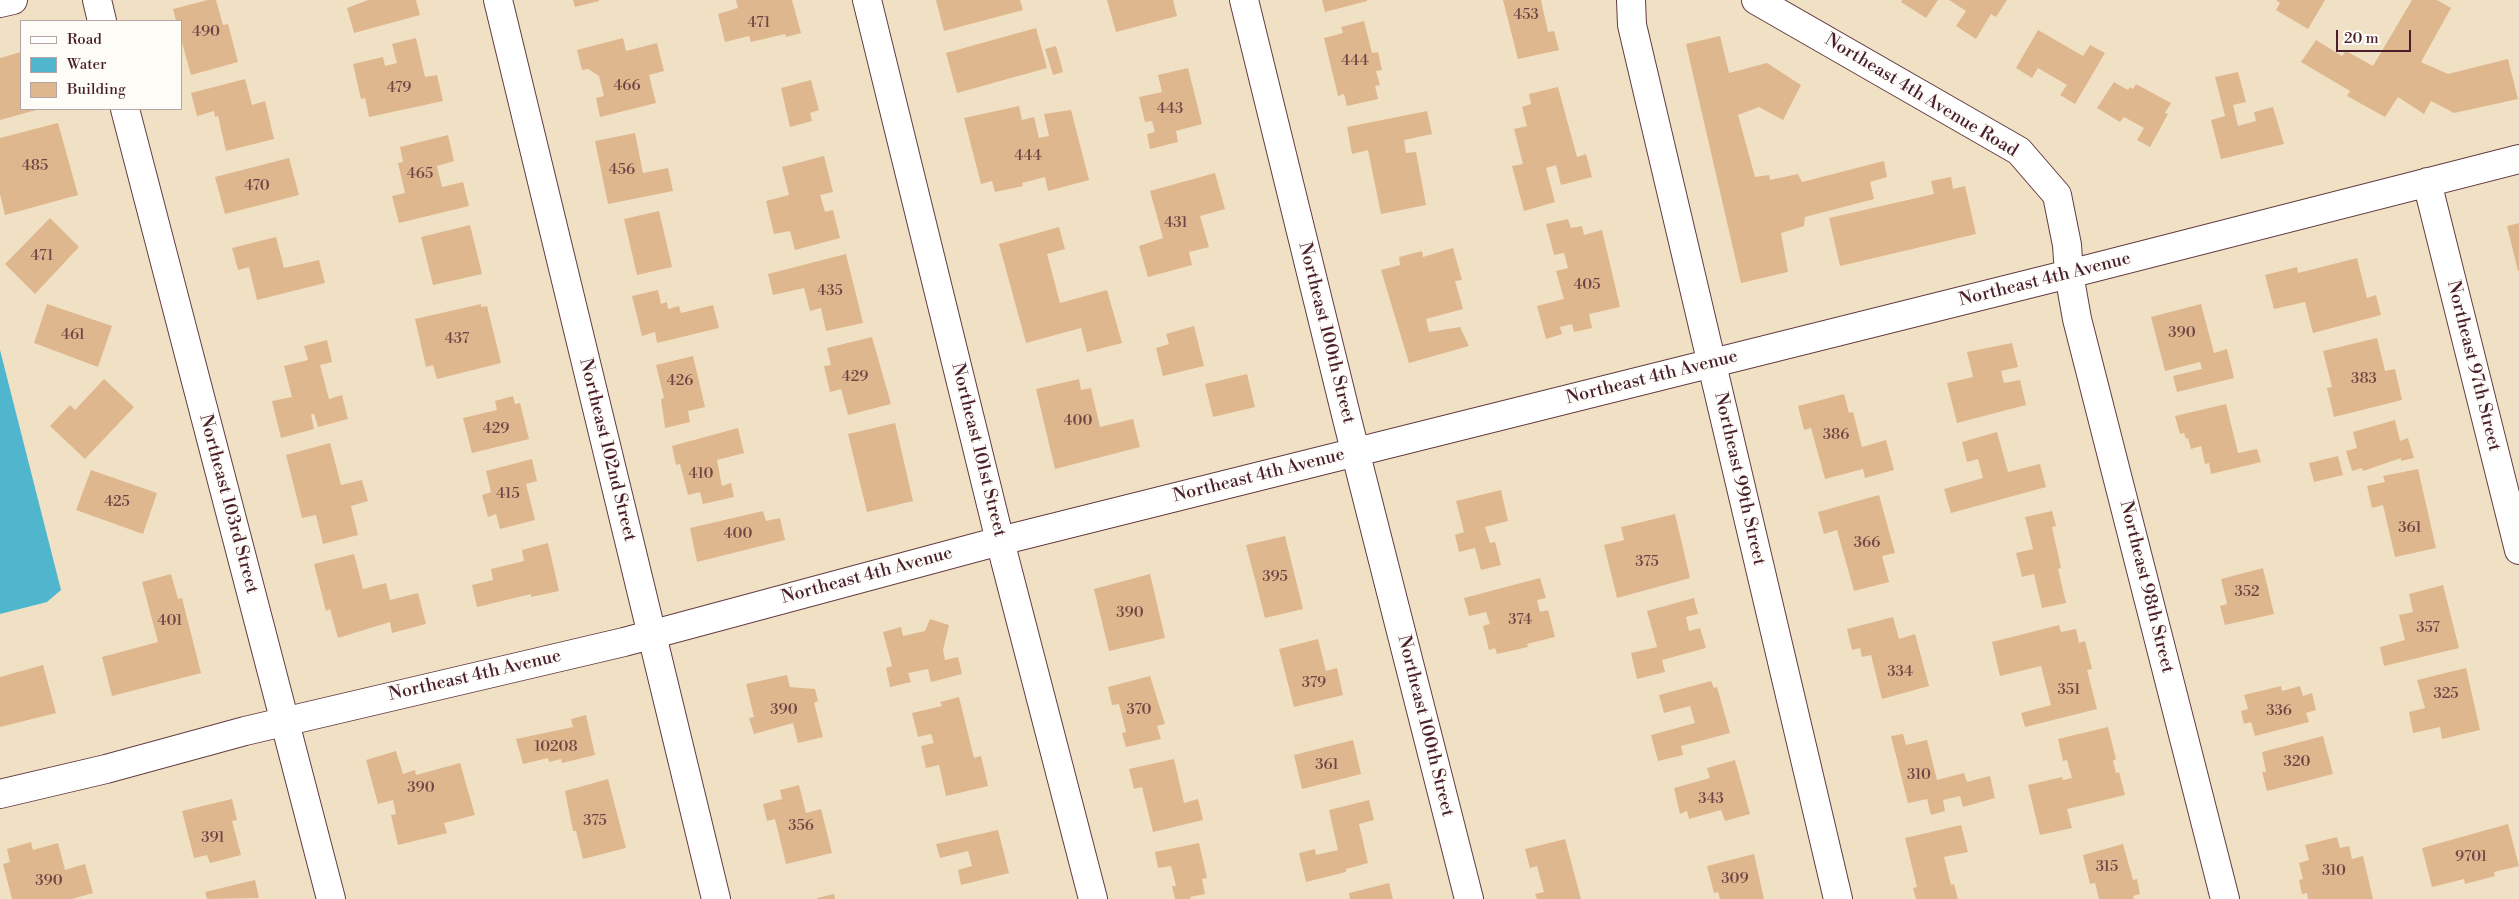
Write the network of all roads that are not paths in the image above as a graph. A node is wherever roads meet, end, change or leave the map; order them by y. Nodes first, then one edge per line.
1 (13, 0) edge
2 (97, 0) edge
3 (498, 0) edge
4 (868, 0) edge
5 (1244, 0) edge
6 (1631, 0) edge
7 (1756, 0) edge
8 (0, 4) edge
9 (102, 20) edge
10 (125, 110) edge
11 (2519, 159) edge
12 (2426, 182) junction
13 (2069, 274) junction
14 (1711, 363) junction
15 (1356, 453) junction
16 (1000, 541) junction
17 (2519, 550) edge
18 (652, 635) junction
19 (285, 721) junction
20 (0, 794) edge
21 (331, 899) edge
22 (716, 899) edge
23 (1093, 899) edge
24 (1469, 899) edge
25 (1838, 899) edge
26 (2225, 899) edge

1 - 8 street
2 - 9 street
3 - 18 street, Northeast 102nd Street
4 - 16 street, Northeast 101st Street
5 - 15 street, Northeast 100th Street
6 - 14 street, Northeast 99th Street
7 - 13 street, Northeast 4th Avenue Road
10 - 19 street, Northeast 103rd Street
11 - 12 street, Northeast 4th Avenue
12 - 13 street, Northeast 4th Avenue
12 - 17 street, Northeast 97th Street
13 - 14 street, Northeast 4th Avenue
13 - 26 street, Northeast 98th Street
14 - 15 street, Northeast 4th Avenue
14 - 25 street, Northeast 99th Street
15 - 16 street, Northeast 4th Avenue
15 - 24 street, Northeast 100th Street
16 - 18 street, Northeast 4th Avenue
16 - 23 street, Northeast 101st Street
18 - 19 street, Northeast 4th Avenue
18 - 22 street, Northeast 102nd Street
19 - 20 street, Northeast 4th Avenue
19 - 21 street, Northeast 103rd Street

